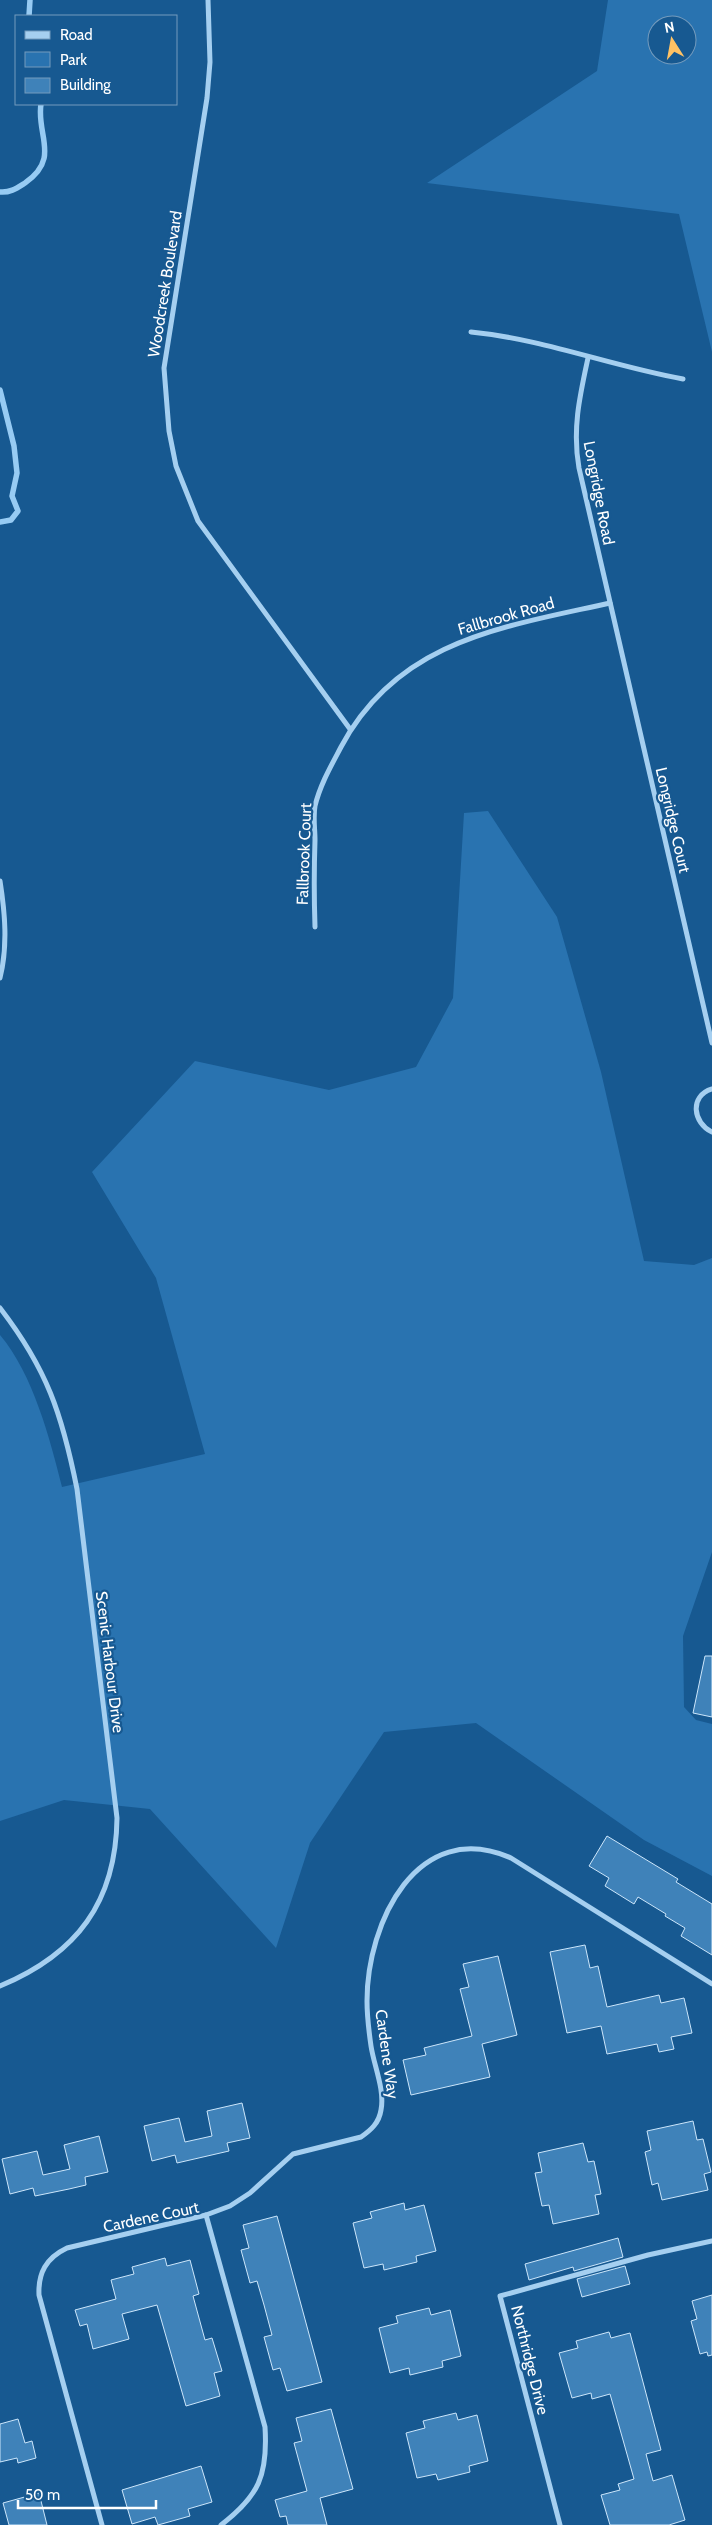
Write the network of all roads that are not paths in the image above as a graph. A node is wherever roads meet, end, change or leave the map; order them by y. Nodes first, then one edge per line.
1 (208, 0) edge
2 (470, 332) dead end
3 (588, 358) junction
4 (683, 379) dead end
5 (610, 603) junction
6 (350, 729) junction
7 (0, 881) edge
8 (315, 927) dead end
9 (0, 978) edge
10 (712, 1043) edge
11 (712, 1089) edge
12 (712, 1132) edge
13 (0, 1308) edge
14 (712, 1984) edge
15 (0, 1986) edge
16 (206, 2215) junction
17 (712, 2241) edge
18 (102, 2525) edge
19 (221, 2525) edge
20 (560, 2525) edge

1 - 6 street, Woodcreek Boulevard
2 - 3 street
3 - 4 street
3 - 5 street, Longridge Road
5 - 6 street, Fallbrook Road
5 - 10 street, Longridge Court
6 - 8 street, Fallbrook Court
7 - 9 street
11 - 12 street
13 - 15 street, Scenic Harbour Drive
14 - 16 street, Cardene Way
16 - 18 street, Cardene Court
16 - 19 street, Cardene Court
17 - 20 street, Northridge Drive

